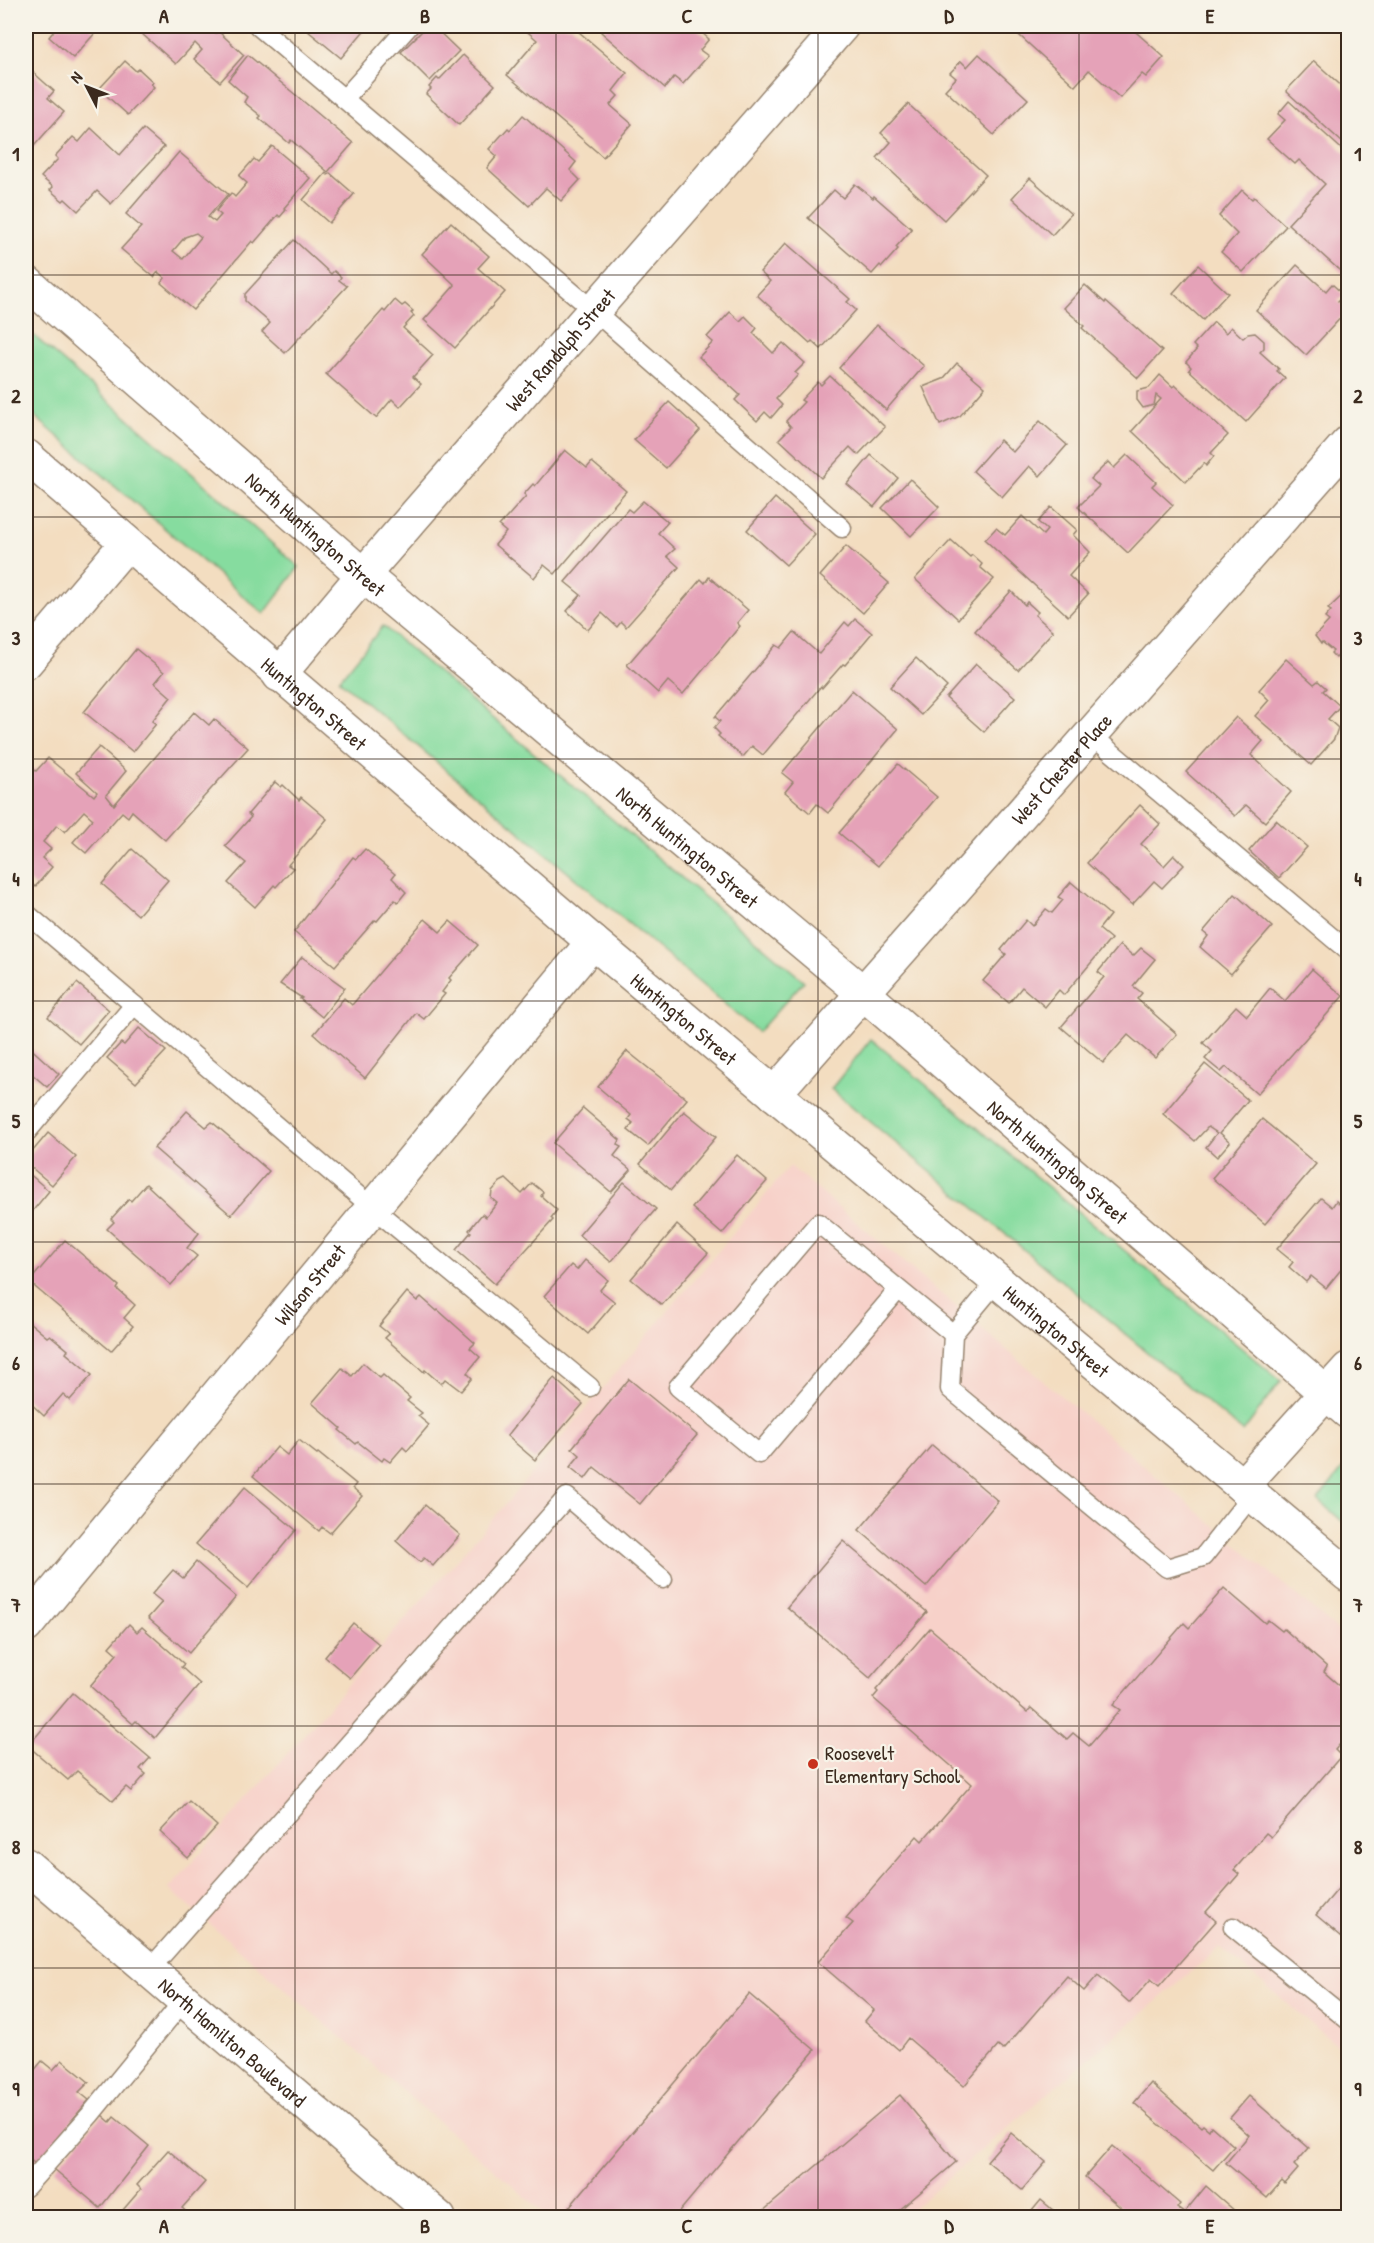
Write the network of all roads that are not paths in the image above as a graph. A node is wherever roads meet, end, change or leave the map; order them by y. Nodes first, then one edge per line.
1 (258, 26) edge
2 (409, 26) edge
3 (842, 26) edge
4 (344, 99) junction
5 (26, 282) edge
6 (593, 310) junction
7 (1348, 443) edge
8 (26, 456) edge
9 (842, 528) dead end
10 (126, 544) junction
11 (363, 574) junction
12 (26, 662) edge
13 (279, 675) junction
14 (1091, 735) junction
15 (26, 913) edge
16 (593, 942) junction
17 (1348, 951) edge
18 (862, 992) junction
19 (134, 1005) junction
20 (774, 1094) junction
21 (26, 1133) edge
22 (373, 1208) junction
23 (997, 1281) junction
24 (898, 1290) junction
25 (953, 1334) junction
26 (1348, 1369) edge
27 (590, 1387) dead end
28 (1338, 1403) edge
29 (1247, 1490) junction
30 (1348, 1575) edge
31 (663, 1579) dead end
32 (26, 1626) edge
33 (26, 1865) edge
34 (1233, 1927) dead end
35 (149, 1970) junction
36 (184, 2000) junction
37 (1348, 2020) edge
38 (26, 2187) edge
39 (440, 2217) edge

1 - 4 lane
2 - 4 lane
3 - 6 street, West Randolph Street
4 - 6 lane
5 - 11 street, North Huntington Street
6 - 9 lane
6 - 11 street, West Randolph Street
7 - 14 street, West Chester Place
8 - 10 street, Huntington Street
10 - 12 street
10 - 13 street, Huntington Street
11 - 13 street, West Randolph Street
11 - 18 street, North Huntington Street
13 - 16 street, Huntington Street
14 - 17 lane
14 - 18 street, West Chester Place
15 - 19 lane
16 - 20 street, Huntington Street
16 - 22 street, Wilson Street
18 - 20 street, West Chester Place
18 - 28 street, North Huntington Street
19 - 21 lane
19 - 22 lane
20 - 23 street, Huntington Street
22 - 27 lane
22 - 32 street, Wilson Street
23 - 25 lane
23 - 29 street, Huntington Street
24 - 24 lane
24 - 25 lane
25 - 29 lane
26 - 28 street
28 - 29 street
29 - 30 street, Huntington Street
31 - 35 lane
33 - 35 street, North Hamilton Boulevard
34 - 37 lane
35 - 36 street, North Hamilton Boulevard
36 - 38 lane
36 - 39 street, North Hamilton Boulevard

